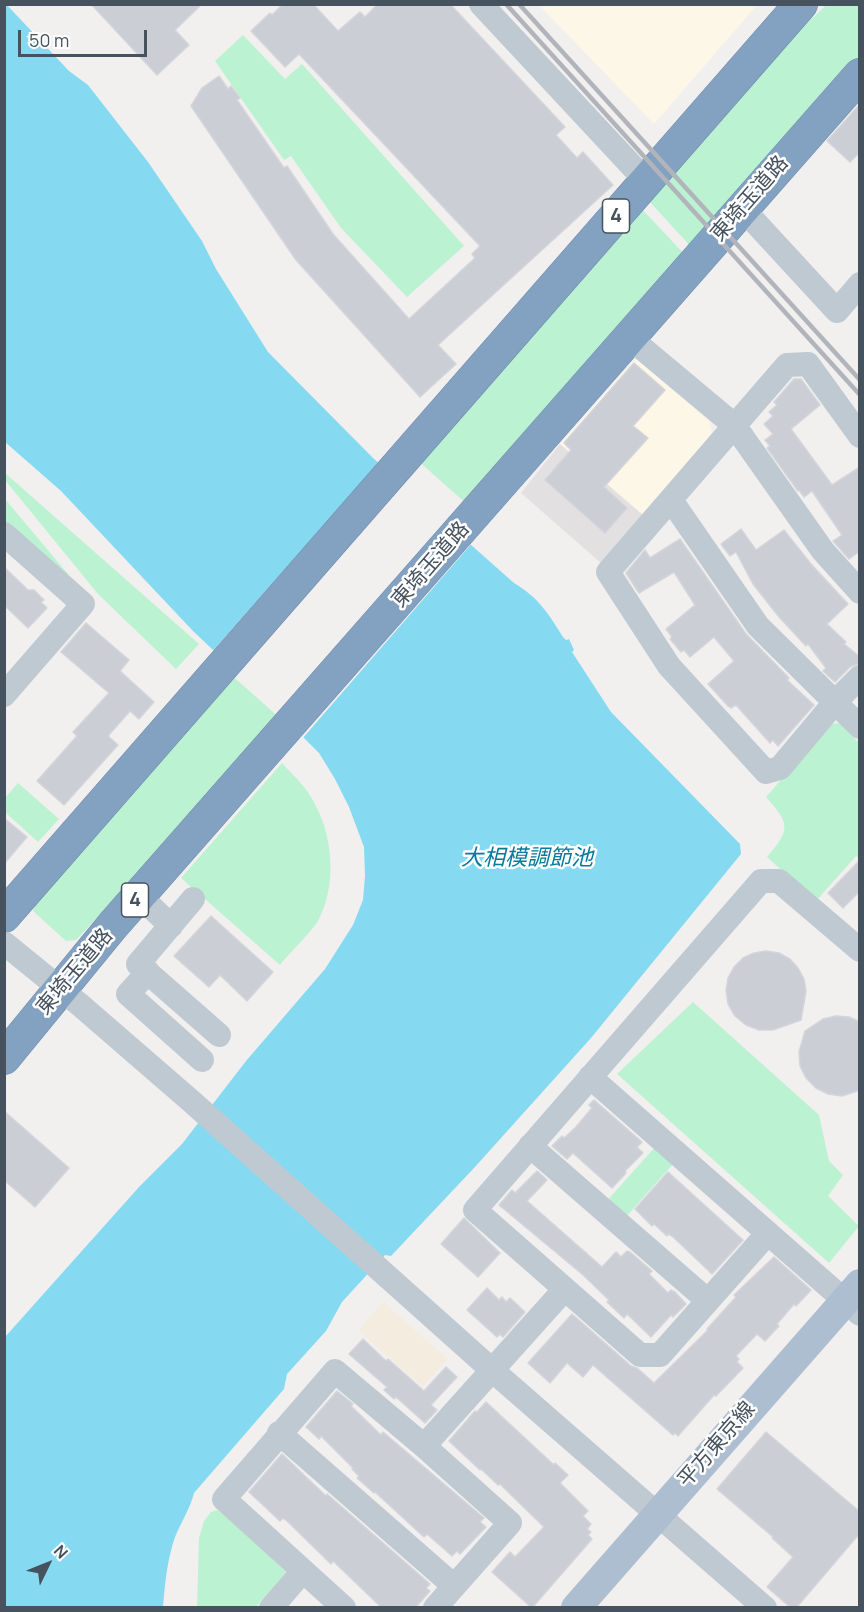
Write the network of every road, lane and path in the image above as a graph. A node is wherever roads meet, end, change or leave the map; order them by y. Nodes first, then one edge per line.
1 (481, 4) edge
2 (801, 4) edge
3 (808, 4) edge
4 (776, 33) junction
5 (860, 75) edge
6 (646, 181) junction
7 (742, 208) junction
8 (860, 284) edge
9 (630, 338) junction
10 (734, 425) junction
11 (860, 436) edge
12 (671, 500) junction
13 (4, 534) edge
14 (860, 592) edge
15 (860, 676) edge
16 (9, 679) edge
17 (836, 701) junction
18 (860, 727) edge
19 (141, 894) junction
20 (193, 899) dead end
21 (4, 916) edge
22 (171, 926) junction
23 (4, 943) edge
24 (860, 950) edge
25 (148, 972) junction
26 (60, 989) junction
27 (185, 1005) junction
28 (165, 1027) junction
29 (219, 1035) dead end
30 (4, 1058) edge
31 (141, 1058) junction
32 (202, 1060) dead end
33 (590, 1077) junction
34 (530, 1146) junction
35 (768, 1233) junction
36 (564, 1290) junction
37 (855, 1299) edge
38 (707, 1300) junction
39 (492, 1370) junction
40 (279, 1433) junction
41 (424, 1446) junction
42 (657, 1514) junction
43 (302, 1572) junction
44 (454, 1586) junction
45 (271, 1608) edge
46 (344, 1608) edge
47 (435, 1608) edge
48 (576, 1608) edge
49 (765, 1608) edge

1 - 6 street
2 - 4 highway, 4
3 - 4 highway, 4
4 - 6 highway, 4
5 - 7 highway, 東埼玉道路 / 4
6 - 21 highway, 4
7 - 8 street
7 - 9 highway, 東埼玉道路 / 4
9 - 10 street
9 - 19 highway, 東埼玉道路 / 4
10 - 11 street
10 - 12 street
10 - 14 street
12 - 17 street
12 - 17 street
13 - 16 street
15 - 17 street
17 - 18 street
19 - 22 street
19 - 26 highway, 東埼玉道路 / 4
20 - 22 street
22 - 25 street
23 - 26 street
24 - 33 street
25 - 27 street
25 - 28 street
26 - 30 highway, 東埼玉道路 / 4
26 - 31 street
27 - 28 street
27 - 29 street
28 - 31 street
28 - 32 street
31 - 39 street
33 - 34 street
33 - 35 street
34 - 36 street
34 - 38 street
35 - 37 street
35 - 38 street
36 - 38 street
36 - 39 street
37 - 42 main road, 平方東京線
39 - 41 street
39 - 42 street
40 - 41 street
40 - 43 street
40 - 44 street
41 - 44 street
42 - 48 main road, 平方東京線
42 - 49 street
43 - 45 street
43 - 46 street
44 - 47 street

